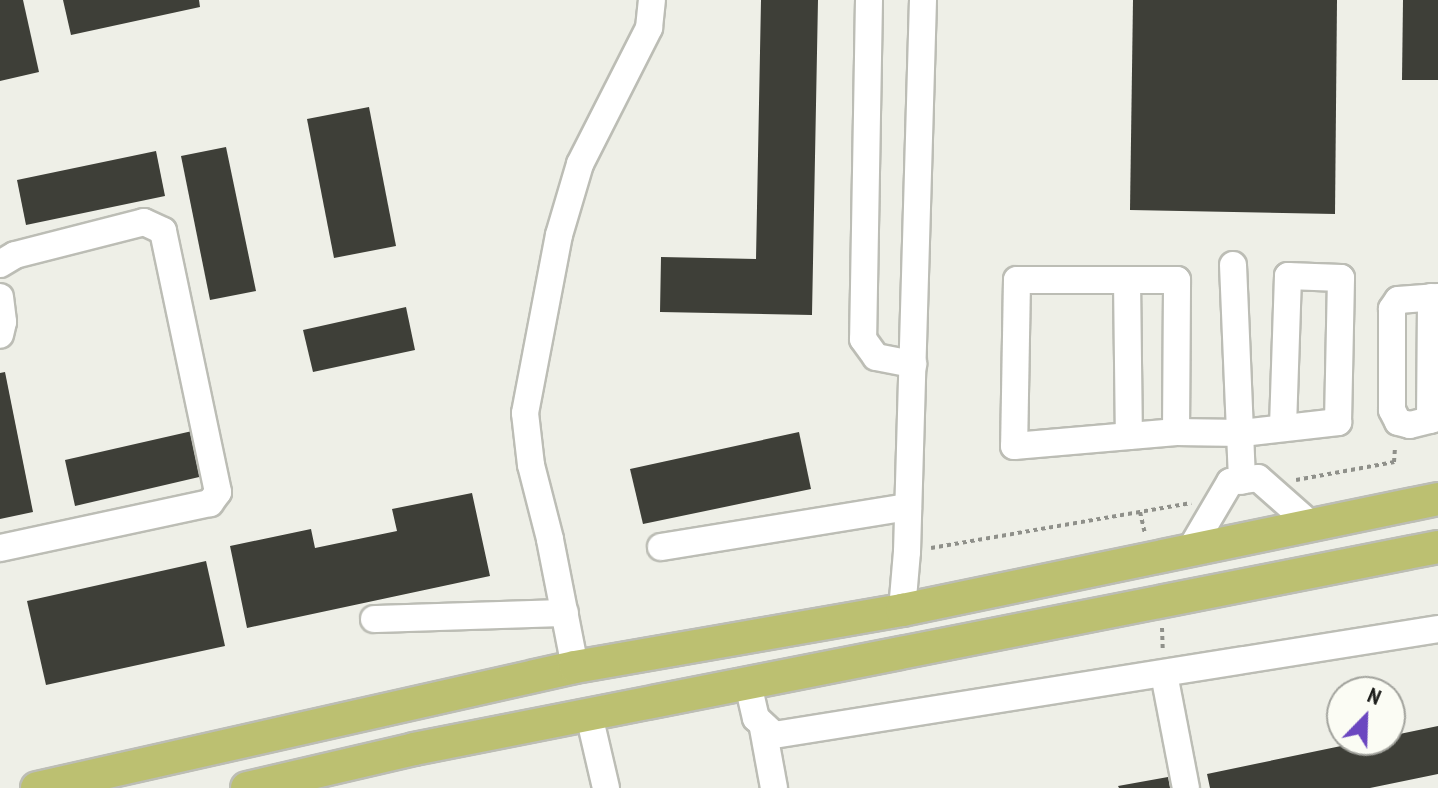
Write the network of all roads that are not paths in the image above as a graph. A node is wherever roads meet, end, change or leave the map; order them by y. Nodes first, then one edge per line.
1 (652, 0) edge
2 (869, 0) edge
3 (923, 0) edge
4 (0, 264) edge
5 (1233, 265) dead end
6 (1127, 280) junction
7 (0, 297) edge
8 (1435, 297) edge
9 (0, 335) edge
10 (913, 364) junction
11 (1434, 419) edge
12 (1283, 428) junction
13 (1176, 432) junction
14 (1242, 433) junction
15 (1129, 436) junction
16 (1254, 483) junction
17 (1438, 499) edge
18 (908, 507) junction
19 (1309, 523) junction
20 (661, 547) dead end
21 (1438, 547) edge
22 (0, 548) edge
23 (1190, 550) junction
24 (902, 610) junction
25 (565, 613) junction
26 (374, 619) dead end
27 (1438, 629) edge
28 (575, 667) junction
29 (1164, 674) junction
30 (748, 684) junction
31 (589, 715) junction
32 (763, 728) junction
33 (37, 788) edge
34 (247, 788) edge
35 (606, 788) edge
36 (774, 788) edge
37 (1186, 788) edge

1 - 25 street
2 - 10 street
3 - 10 street
4 - 22 street
5 - 14 street
6 - 13 street
6 - 15 street
6 - 15 street
7 - 9 street
8 - 11 street
8 - 11 street
10 - 18 street
12 - 12 street
12 - 14 street
13 - 14 street
13 - 15 street
14 - 16 street
16 - 19 street
16 - 23 street
17 - 19 main road
18 - 20 street
18 - 24 street
19 - 23 main road
21 - 30 main road
23 - 24 main road
24 - 28 main road
25 - 26 street
25 - 28 street
27 - 29 street
28 - 33 main road
29 - 32 street
29 - 37 street
30 - 31 main road
30 - 32 street
31 - 34 main road
31 - 35 street
32 - 36 street

